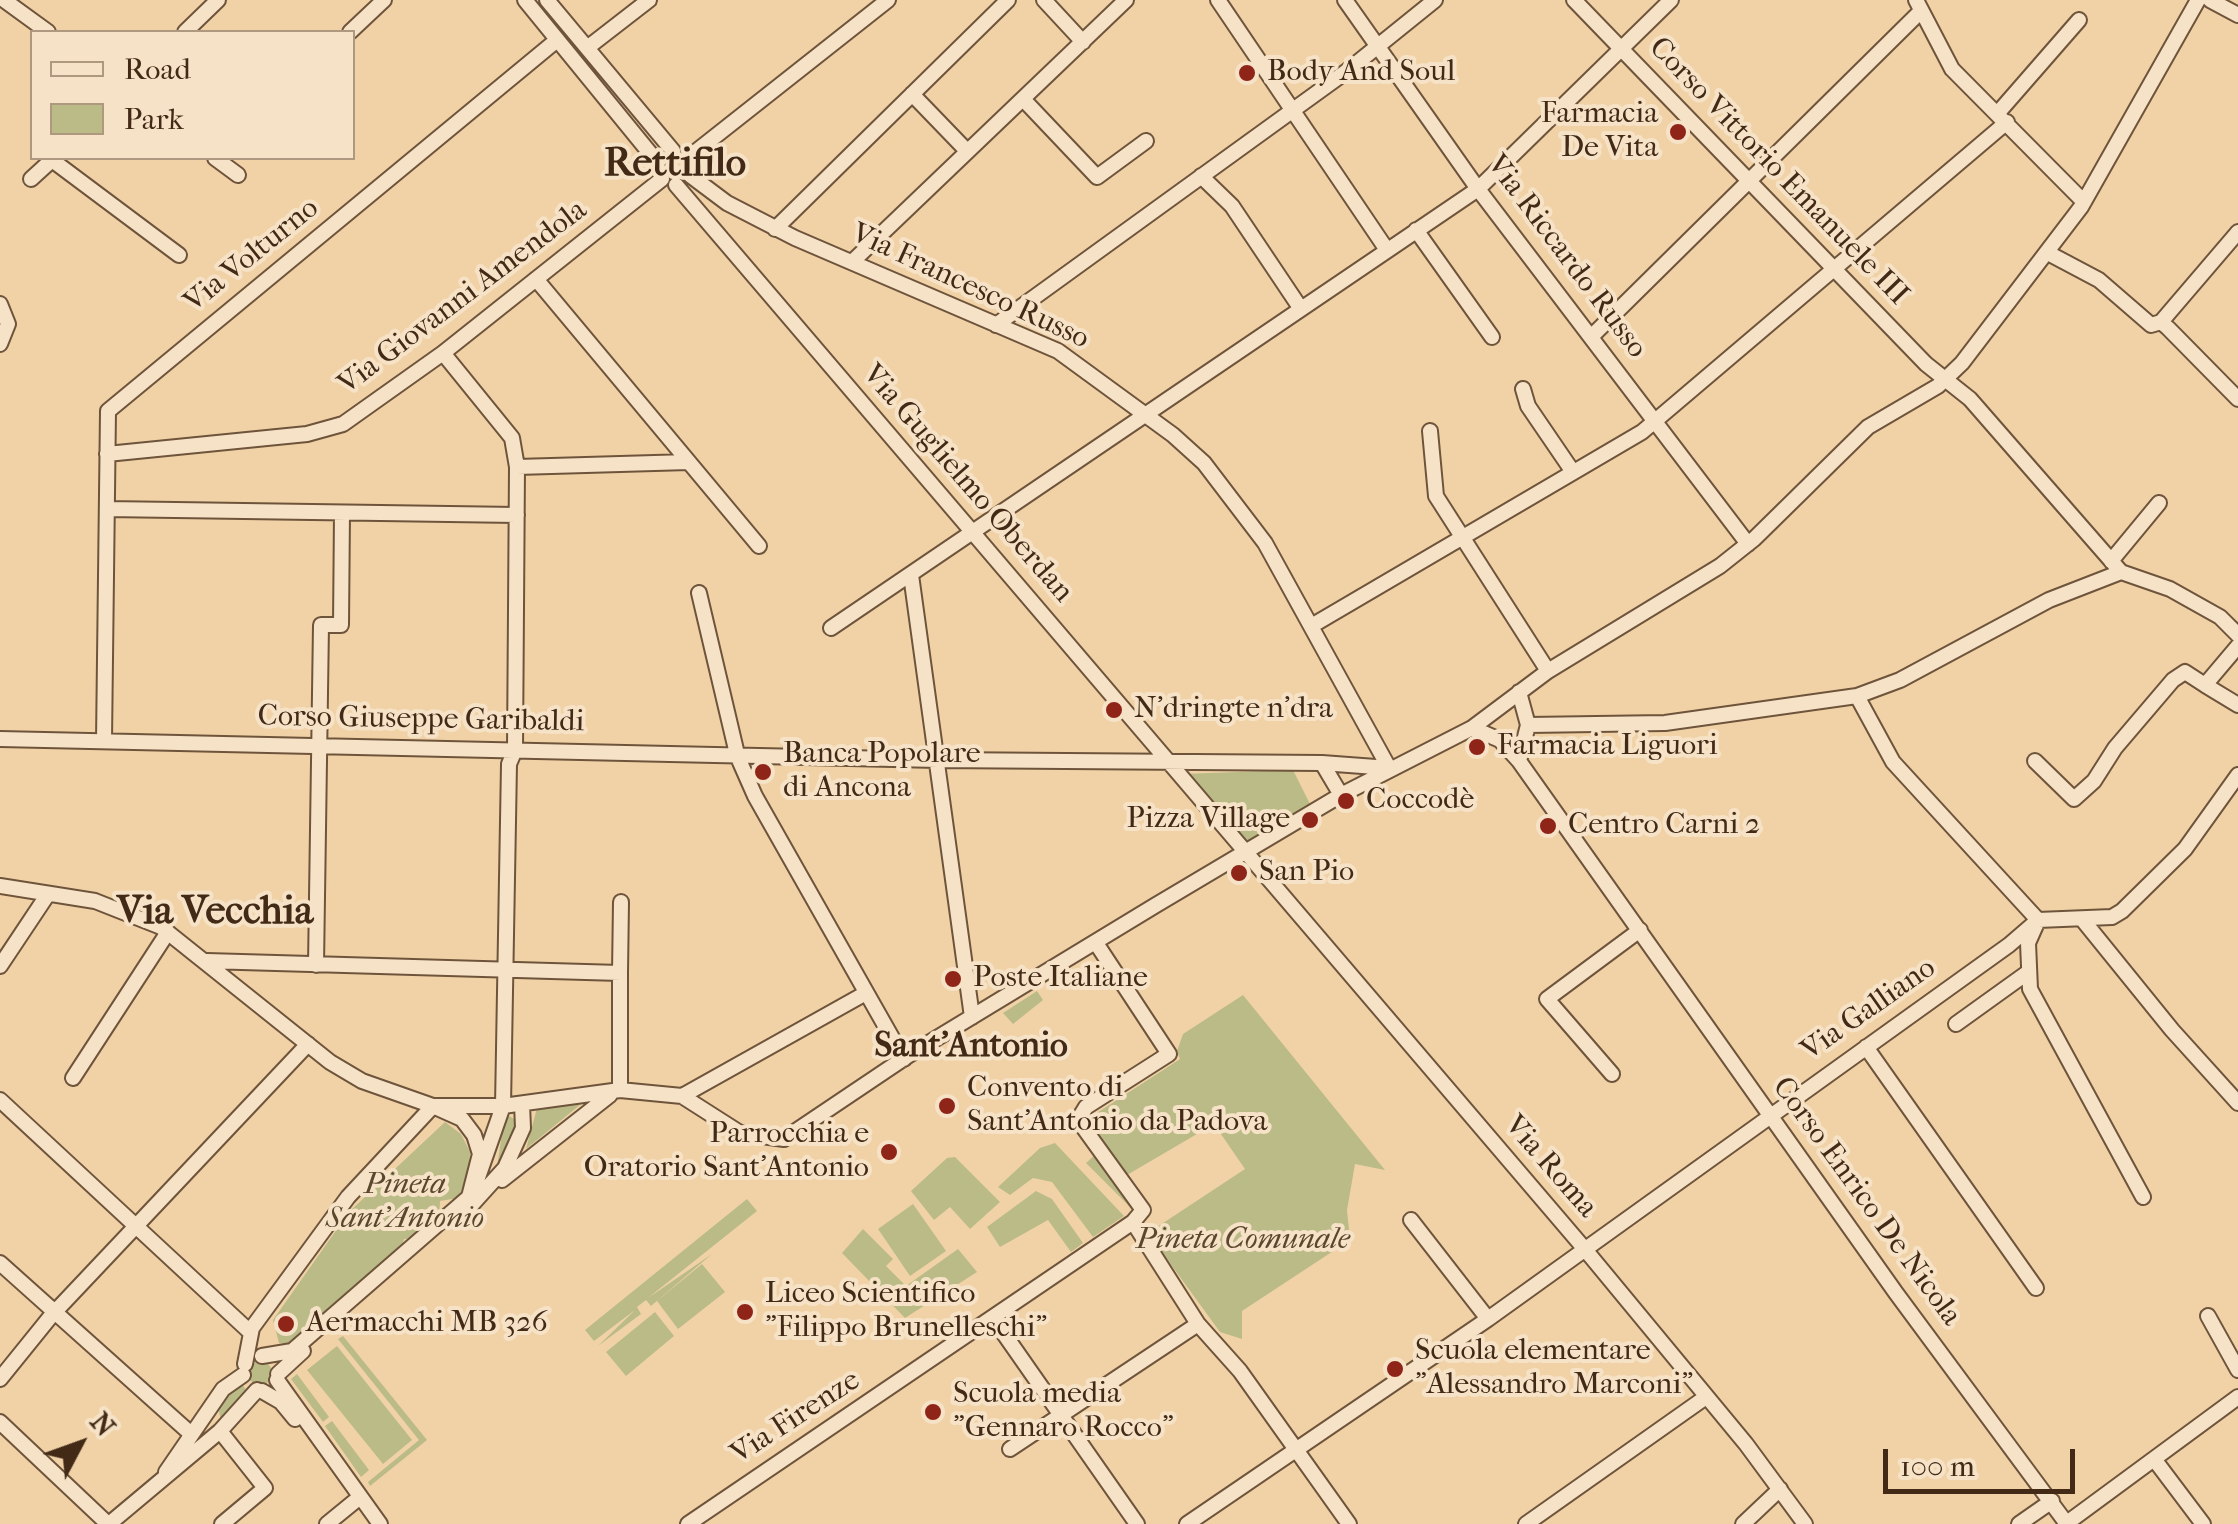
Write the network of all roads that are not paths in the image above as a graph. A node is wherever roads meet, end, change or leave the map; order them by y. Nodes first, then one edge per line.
1 (4, 0) edge
2 (218, 0) edge
3 (384, 0) edge
4 (525, 0) edge
5 (547, 0) edge
6 (649, 0) edge
7 (888, 0) edge
8 (1008, 0) edge
9 (1044, 0) edge
10 (1126, 0) edge
11 (1218, 0) edge
12 (1345, 0) edge
13 (1435, 0) edge
14 (1574, 0) edge
15 (1671, 0) edge
16 (2198, 0) edge
17 (2210, 0) edge
18 (1918, 6) edge
19 (2238, 15) edge
20 (2079, 20) dead end
21 (45, 30) edge
22 (187, 30) edge
23 (352, 30) edge
24 (557, 40) junction
25 (1083, 42) junction
26 (1378, 46) junction
27 (587, 48) junction
28 (1620, 50) junction
29 (912, 94) junction
30 (1023, 99) junction
31 (1293, 110) junction
32 (2002, 118) junction
33 (1146, 141) dead end
34 (674, 150) junction
35 (967, 151) junction
36 (689, 157) junction
37 (52, 160) edge
38 (54, 160) edge
39 (218, 160) edge
40 (658, 163) junction
41 (238, 175) dead end
42 (691, 176) junction
43 (1201, 176) junction
44 (30, 179) dead end
45 (1750, 181) junction
46 (669, 182) junction
47 (1478, 189) junction
48 (2084, 202) junction
49 (726, 203) junction
50 (710, 226) junction
51 (775, 229) junction
52 (1416, 230) junction
53 (2238, 232) edge
54 (1388, 250) junction
55 (2048, 253) junction
56 (179, 254) dead end
57 (852, 262) junction
58 (1837, 269) junction
59 (536, 279) junction
60 (0, 304) edge
61 (1301, 309) junction
62 (2161, 322) junction
63 (996, 324) junction
64 (1593, 335) junction
65 (1492, 337) dead end
66 (0, 344) edge
67 (443, 353) junction
68 (1946, 377) junction
69 (1523, 389) dead end
70 (2238, 399) edge
71 (1148, 414) junction
72 (1655, 422) junction
73 (1430, 432) dead end
74 (108, 454) junction
75 (689, 462) junction
76 (517, 467) junction
77 (1573, 472) junction
78 (2159, 502) dead end
79 (107, 509) junction
80 (342, 513) junction
81 (516, 515) junction
82 (974, 535) junction
83 (1462, 537) junction
84 (1748, 544) junction
85 (759, 546) dead end
86 (2116, 566) junction
87 (911, 575) junction
88 (699, 593) dead end
89 (1313, 625) junction
90 (831, 628) dead end
91 (2238, 635) edge
92 (2238, 646) edge
93 (1548, 671) junction
94 (2205, 685) junction
95 (1519, 692) junction
96 (1857, 696) junction
97 (2238, 705) edge
98 (1528, 725) junction
99 (1472, 728) junction
100 (0, 739) edge
101 (104, 741) junction
102 (321, 745) junction
103 (515, 750) junction
104 (737, 754) junction
105 (934, 760) junction
106 (1519, 761) junction
107 (2036, 761) dead end
108 (1322, 763) junction
109 (1168, 764) junction
110 (1390, 768) junction
111 (2238, 775) edge
112 (1341, 795) junction
113 (1244, 853) junction
114 (0, 886) edge
115 (48, 894) junction
116 (620, 902) dead end
117 (2082, 918) junction
118 (2038, 920) junction
119 (1640, 930) junction
120 (168, 932) junction
121 (1096, 942) junction
122 (207, 962) junction
123 (316, 965) junction
124 (0, 966) edge
125 (507, 968) junction
126 (2027, 972) junction
127 (620, 973) junction
128 (866, 993) junction
129 (972, 1017) junction
130 (1956, 1024) dead end
131 (308, 1044) junction
132 (1866, 1047) junction
133 (904, 1059) junction
134 (1612, 1074) dead end
135 (74, 1078) dead end
136 (620, 1090) junction
137 (682, 1096) junction
138 (0, 1100) edge
139 (2238, 1103) edge
140 (522, 1104) junction
141 (434, 1106) junction
142 (502, 1106) junction
143 (1769, 1115) junction
144 (476, 1195) junction
145 (2143, 1197) dead end
146 (1411, 1220) dead end
147 (1133, 1222) junction
148 (136, 1228) junction
149 (1583, 1247) junction
150 (0, 1263) edge
151 (2036, 1288) dead end
152 (54, 1314) junction
153 (2208, 1316) dead end
154 (992, 1318) junction
155 (1488, 1319) junction
156 (1198, 1324) junction
157 (251, 1330) junction
158 (262, 1356) junction
159 (244, 1370) junction
160 (2238, 1370) edge
161 (277, 1377) junction
162 (0, 1378) edge
163 (259, 1390) junction
164 (1706, 1397) junction
165 (2238, 1398) edge
166 (1061, 1416) junction
167 (0, 1422) edge
168 (220, 1431) junction
169 (311, 1432) junction
170 (190, 1433) junction
171 (1297, 1448) junction
172 (1010, 1449) dead end
173 (2154, 1459) junction
174 (166, 1473) junction
175 (1780, 1489) junction
176 (360, 1497) junction
177 (2052, 1501) junction
178 (709, 1518) edge
179 (2025, 1522) edge
180 (108, 1524) edge
181 (222, 1524) edge
182 (327, 1524) edge
183 (380, 1524) edge
184 (688, 1524) edge
185 (1137, 1524) edge
186 (1187, 1524) edge
187 (1350, 1524) edge
188 (1526, 1524) edge
189 (1743, 1524) edge
190 (1804, 1524) edge
191 (2067, 1524) edge
192 (2202, 1524) edge

1 - 21 street
2 - 22 street
3 - 23 street
4 - 24 street
5 - 27 street
6 - 27 street
7 - 36 street
8 - 29 street
9 - 25 street
10 - 25 street
11 - 31 street
12 - 26 street, Via Riccardo Russo
13 - 26 street
14 - 28 street, Corso Vittorio Emanuele III
15 - 28 street
16 - 48 street
17 - 19 street
18 - 32 street
18 - 45 street
20 - 32 street
24 - 40 street
24 - 74 street, Via Volturno
25 - 30 street
26 - 31 street
26 - 47 street, Via Riccardo Russo
27 - 34 street
28 - 45 street, Corso Vittorio Emanuele III
28 - 47 street
29 - 35 street
29 - 51 street
30 - 33 street
30 - 35 street
31 - 43 street
31 - 54 street
32 - 48 street
32 - 58 street
34 - 36 street
34 - 40 street
35 - 57 street
36 - 42 street
37 - 44 street
38 - 56 street
39 - 41 street
40 - 46 street
42 - 46 street, Via Giovanni Amendola
42 - 49 street, Via Francesco Russo
43 - 61 street
43 - 63 street
45 - 58 street, Corso Vittorio Emanuele III
45 - 64 street
46 - 50 street, Via Guglielmo Oberdan
46 - 59 street, Via Giovanni Amendola
47 - 52 street
47 - 64 street, Via Riccardo Russo
48 - 55 street
49 - 50 street
49 - 51 street, Via Francesco Russo
50 - 82 street, Via Guglielmo Oberdan
51 - 57 street, Via Francesco Russo
52 - 54 street
52 - 65 street
53 - 62 street
54 - 61 street
55 - 62 street
55 - 68 street
57 - 63 street, Via Francesco Russo
58 - 68 street, Corso Vittorio Emanuele III
58 - 72 street
59 - 67 street, Via Giovanni Amendola
59 - 75 street
60 - 66 street
61 - 71 street
62 - 70 street
63 - 71 street, Via Francesco Russo
64 - 72 street, Via Riccardo Russo
67 - 74 street, Via Giovanni Amendola
67 - 76 street
68 - 84 street
68 - 86 street, Corso Vittorio Emanuele III
69 - 77 street
71 - 82 street
71 - 89 street, Via Francesco Russo
72 - 77 street
72 - 84 street, Via Riccardo Russo
73 - 83 street
74 - 79 street, Via Volturno
75 - 76 street
75 - 85 street
76 - 81 street
77 - 83 street
78 - 86 street
79 - 80 street
79 - 101 street, Via Volturno
80 - 81 street
80 - 102 street
81 - 103 street
82 - 87 street
82 - 109 street, Via Guglielmo Oberdan
83 - 89 street
83 - 93 street
84 - 93 street
86 - 91 street
86 - 96 street
87 - 90 street
87 - 105 street
88 - 104 street
89 - 110 street, Via Francesco Russo
92 - 94 street
93 - 95 street
94 - 97 street
94 - 107 street
95 - 98 street
95 - 99 street
96 - 98 street
96 - 118 street
98 - 106 street
99 - 106 street, Corso Enrico De Nicola
99 - 110 street
100 - 101 street, Corso Giuseppe Garibaldi
101 - 102 street, Corso Giuseppe Garibaldi
102 - 103 street, Corso Giuseppe Garibaldi
102 - 123 street
103 - 104 street, Corso Giuseppe Garibaldi
103 - 125 street
104 - 105 street, Corso Giuseppe Garibaldi
104 - 128 street
105 - 109 street, Corso Giuseppe Garibaldi
105 - 129 street
106 - 119 street, Corso Enrico De Nicola
108 - 109 street, Corso Giuseppe Garibaldi
108 - 110 street, Corso Giuseppe Garibaldi
108 - 112 street
109 - 113 street, Via Guglielmo Oberdan
110 - 112 street
111 - 117 street
112 - 113 street
113 - 121 street
113 - 149 street, Via Roma
114 - 115 street
115 - 120 street
115 - 124 street
116 - 127 street
117 - 118 street
117 - 139 street
118 - 126 street
118 - 132 street, Via Galliano
119 - 134 street
119 - 143 street, Corso Enrico De Nicola
120 - 122 street
120 - 135 street
121 - 129 street
121 - 147 street
122 - 123 street
122 - 131 street
123 - 125 street
125 - 127 street
125 - 142 street
126 - 130 street
126 - 145 street
127 - 136 street
128 - 133 street
128 - 137 street
129 - 133 street
131 - 141 street
131 - 148 street
132 - 143 street, Via Galliano
132 - 151 street
133 - 137 street
136 - 137 street
136 - 140 street
136 - 144 street
138 - 148 street
140 - 142 street
140 - 144 street
141 - 142 street
141 - 144 street
141 - 157 street
142 - 144 street
143 - 149 street, Via Galliano
143 - 177 street, Corso Enrico De Nicola
144 - 158 street
144 - 161 street
146 - 155 street
147 - 154 street, Via Firenze
147 - 156 street
148 - 152 street
148 - 157 street
149 - 155 street, Via Galliano
149 - 164 street, Via Roma
150 - 152 street
152 - 162 street
152 - 170 street
153 - 160 street
154 - 166 street
154 - 178 street, Via Firenze
155 - 171 street, Via Galliano
156 - 166 street
156 - 171 street
157 - 159 street
158 - 159 street
158 - 161 street
159 - 163 street
159 - 170 street
161 - 163 street
161 - 169 street
163 - 168 street
163 - 169 street
164 - 175 street, Via Roma
164 - 188 street
165 - 173 street
166 - 172 street
166 - 185 street
167 - 180 street
168 - 174 street
168 - 181 street
169 - 176 street
170 - 174 street
171 - 186 street, Via Galliano
171 - 187 street
173 - 191 street
173 - 192 street
174 - 180 street
175 - 189 street
175 - 190 street, Via Roma
176 - 182 street
176 - 183 street
177 - 179 street
177 - 191 street, Corso Enrico De Nicola
178 - 184 street, Via Firenze

